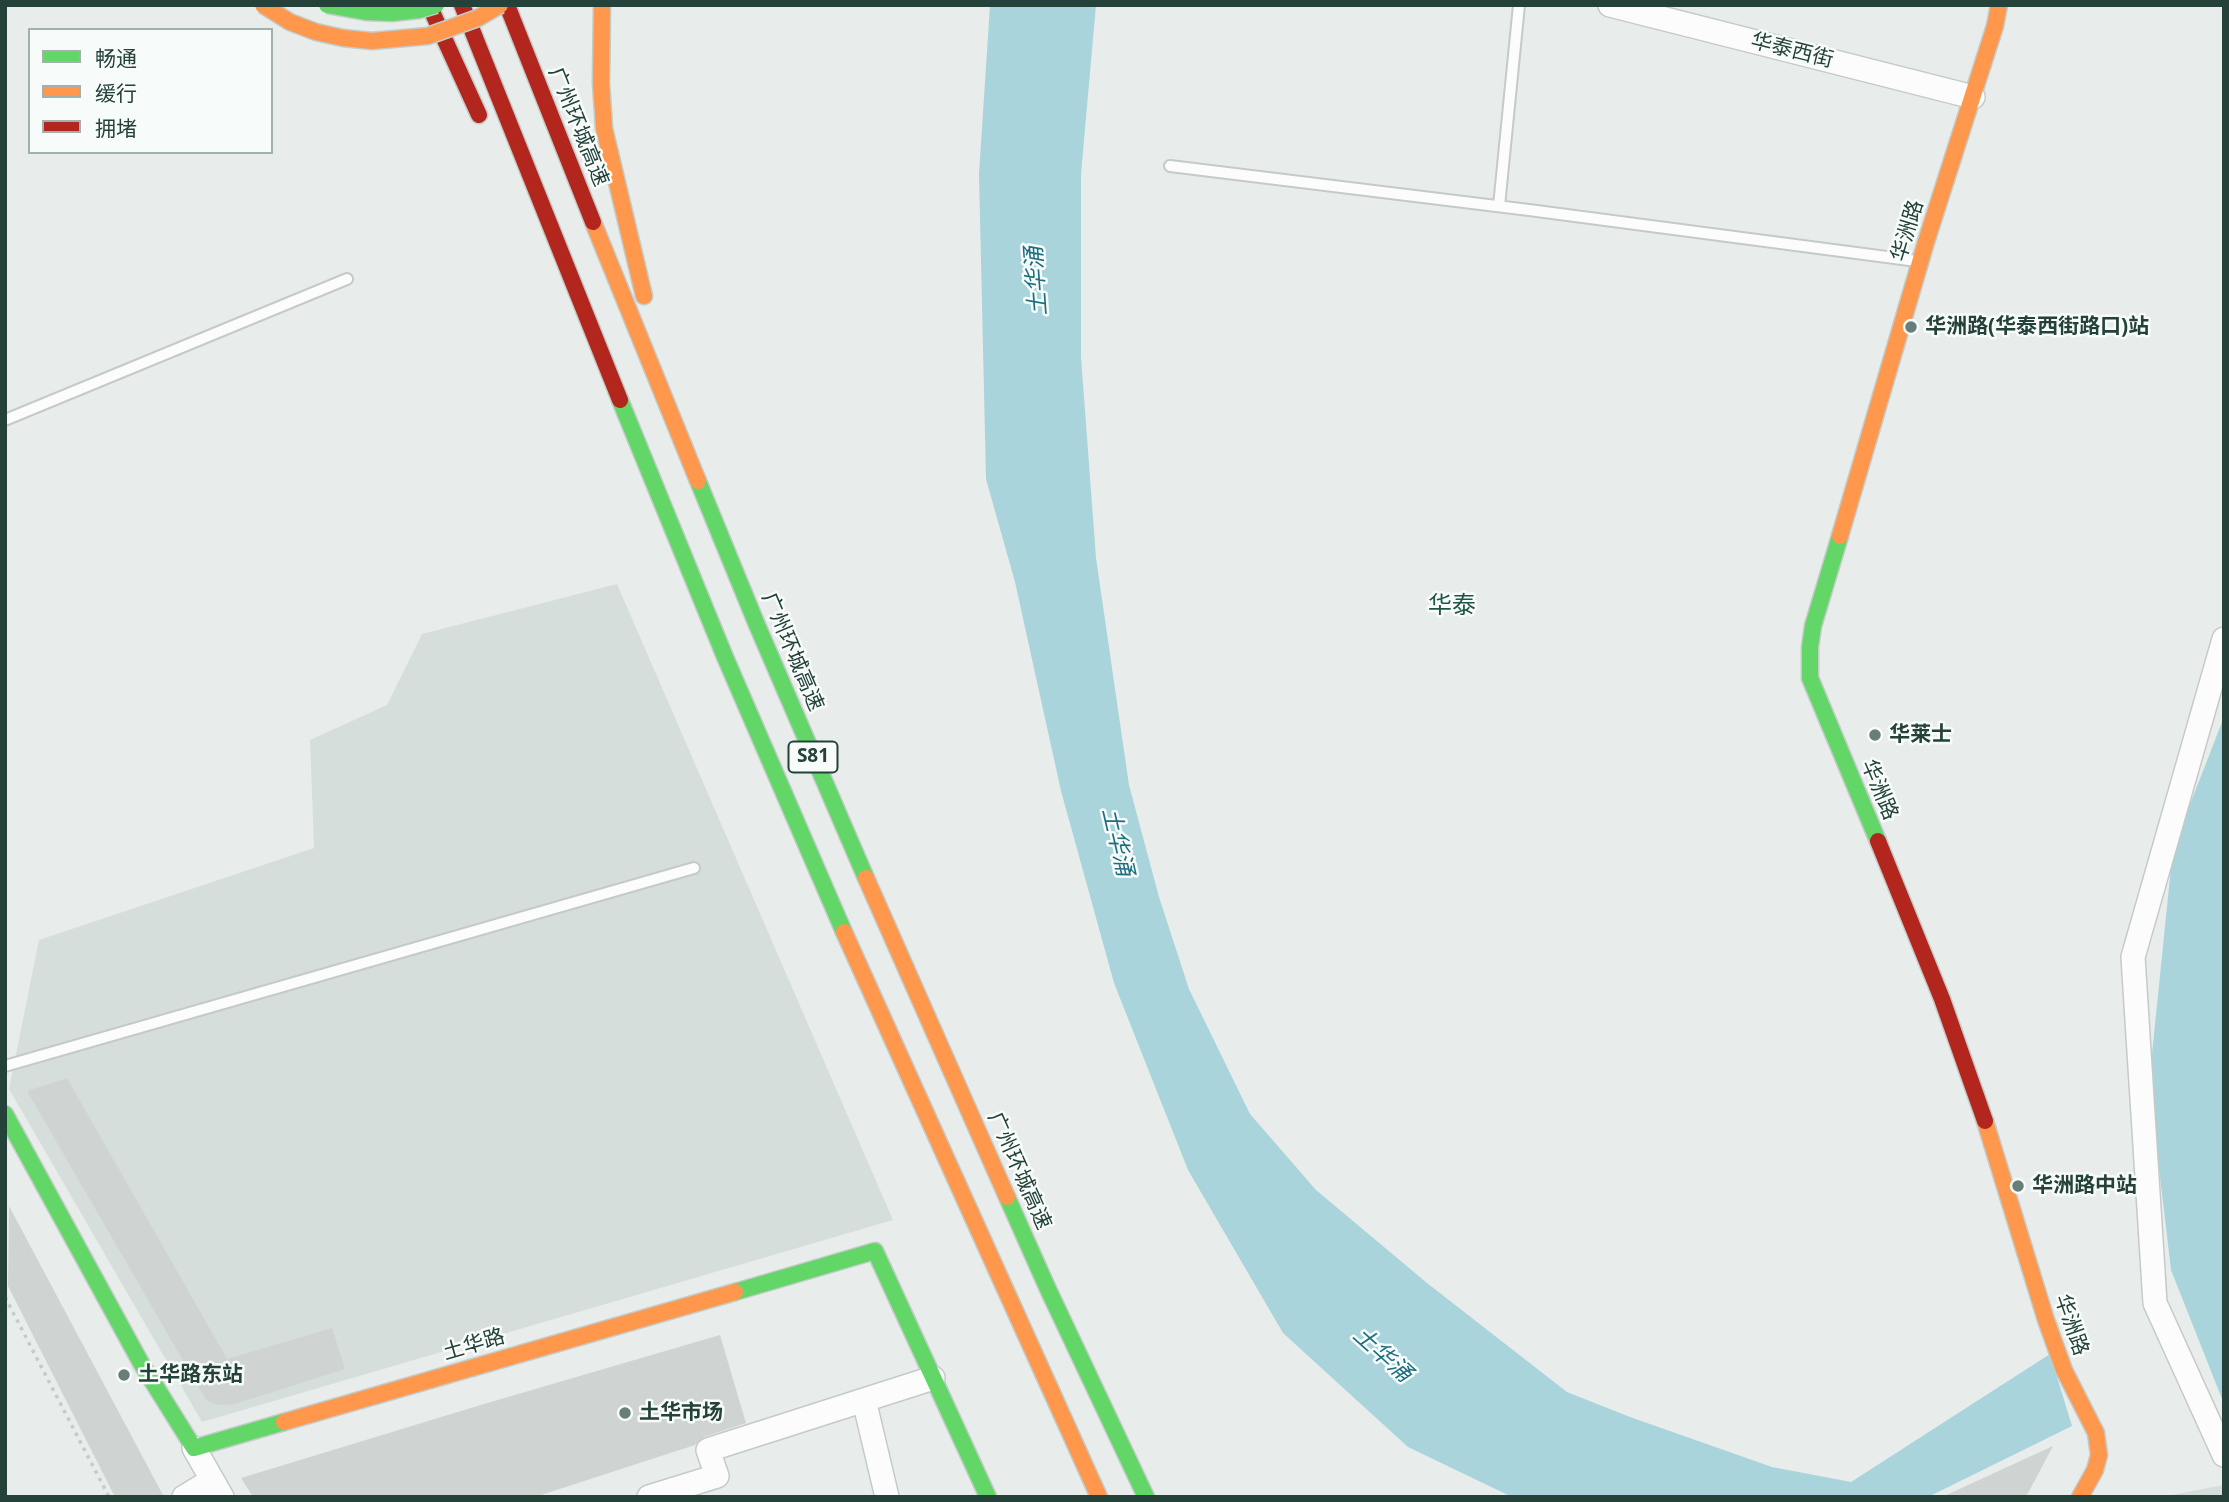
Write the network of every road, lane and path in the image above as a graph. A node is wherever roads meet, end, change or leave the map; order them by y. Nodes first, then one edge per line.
1 (263, 5) edge
2 (327, 5) edge
3 (429, 5) edge
4 (436, 5) edge
5 (462, 5) edge
6 (500, 5) edge
7 (507, 5) edge
8 (602, 5) edge
9 (1519, 5) edge
10 (1610, 5) edge
11 (1999, 5) edge
12 (1657, 11) edge
13 (1973, 97) junction
14 (486, 131) dead end
15 (1170, 166) dead end
16 (1499, 206) junction
17 (1920, 262) junction
18 (347, 279) dead end
19 (566, 306) dead end
20 (5, 420) edge
21 (757, 625) junction
22 (2224, 639) edge
23 (725, 657) junction
24 (694, 867) dead end
25 (5, 1066) edge
26 (5, 1114) edge
27 (5, 1297) edge
28 (933, 1378) junction
29 (864, 1400) junction
30 (194, 1448) junction
31 (2224, 1455) edge
32 (217, 1488) edge
33 (692, 1490) edge
34 (109, 1497) edge
35 (184, 1497) edge
36 (649, 1497) edge
37 (887, 1497) edge
38 (988, 1497) edge
39 (1099, 1497) edge
40 (1146, 1497) edge
41 (2080, 1497) edge

1 - 6 main road, bridge
2 - 4 main road, bridge
3 - 14 main road
5 - 23 main road, S81
7 - 21 main road, 广州环城高速 / S81
8 - 21 main road
9 - 16 lane
10 - 12 street, 华泰西街
11 - 13 main road, 华洲路
12 - 13 street, 华泰西街
13 - 17 main road, 华洲路
15 - 16 lane
16 - 17 lane
17 - 41 main road, 华洲路
18 - 20 lane
19 - 23 main road
21 - 40 main road, 广州环城高速 / S81
22 - 31 street
23 - 39 main road, S81
24 - 25 lane
26 - 30 main road
27 - 34 path
28 - 29 street
28 - 30 main road, 土华路
28 - 38 main road, 土华路
29 - 33 street
29 - 37 street
30 - 32 street
32 - 35 street
33 - 36 street

